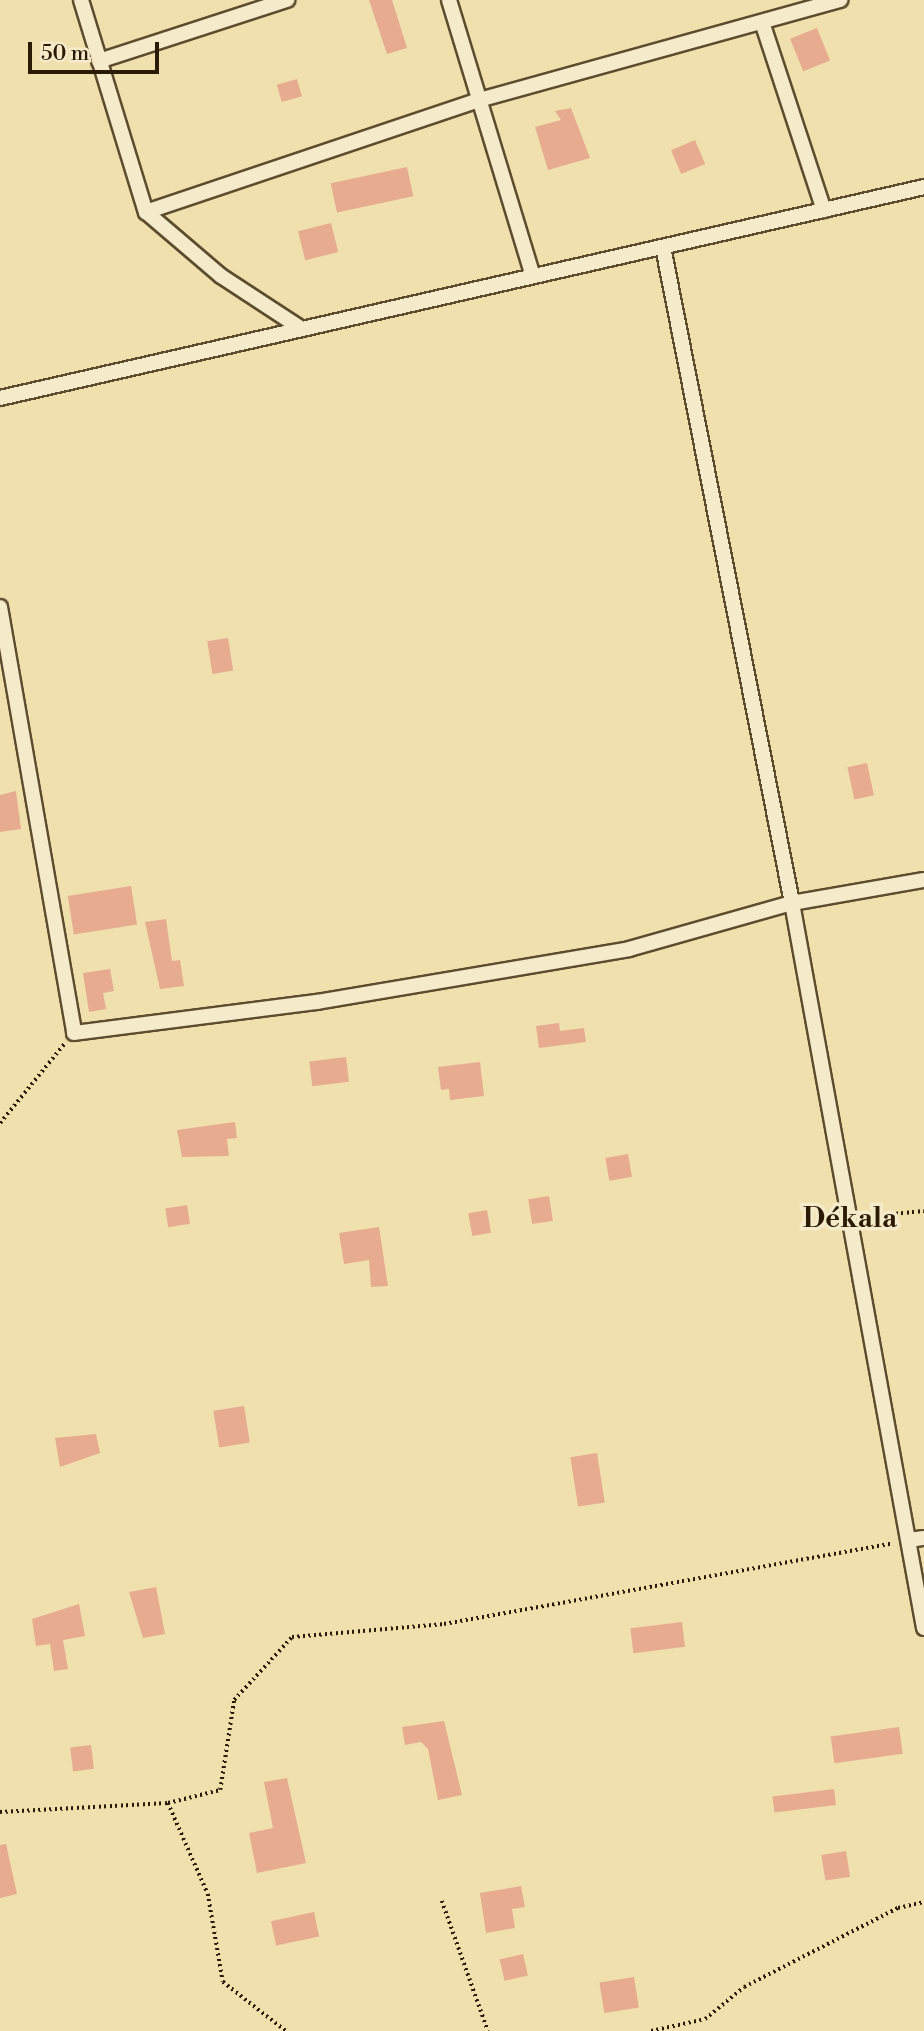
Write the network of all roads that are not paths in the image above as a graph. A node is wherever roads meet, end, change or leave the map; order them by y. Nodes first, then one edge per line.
1 (81, 0) edge
2 (287, 0) edge
3 (449, 0) edge
4 (840, 0) edge
5 (763, 25) junction
6 (99, 61) junction
7 (479, 100) junction
8 (924, 187) edge
9 (824, 210) junction
10 (146, 212) junction
11 (663, 247) junction
12 (533, 276) junction
13 (302, 329) junction
14 (0, 398) edge
15 (0, 607) edge
16 (924, 880) edge
17 (792, 903) junction
18 (917, 1539) edge
19 (924, 1628) edge

1 - 6 street
2 - 6 street
3 - 7 street
4 - 5 street
5 - 7 street
5 - 9 street
6 - 10 street
7 - 10 street
7 - 12 street
8 - 9 street
9 - 11 street
10 - 13 street
11 - 12 street
11 - 17 street
12 - 13 street
13 - 14 street
15 - 17 street
16 - 17 street
17 - 18 street
18 - 19 street

